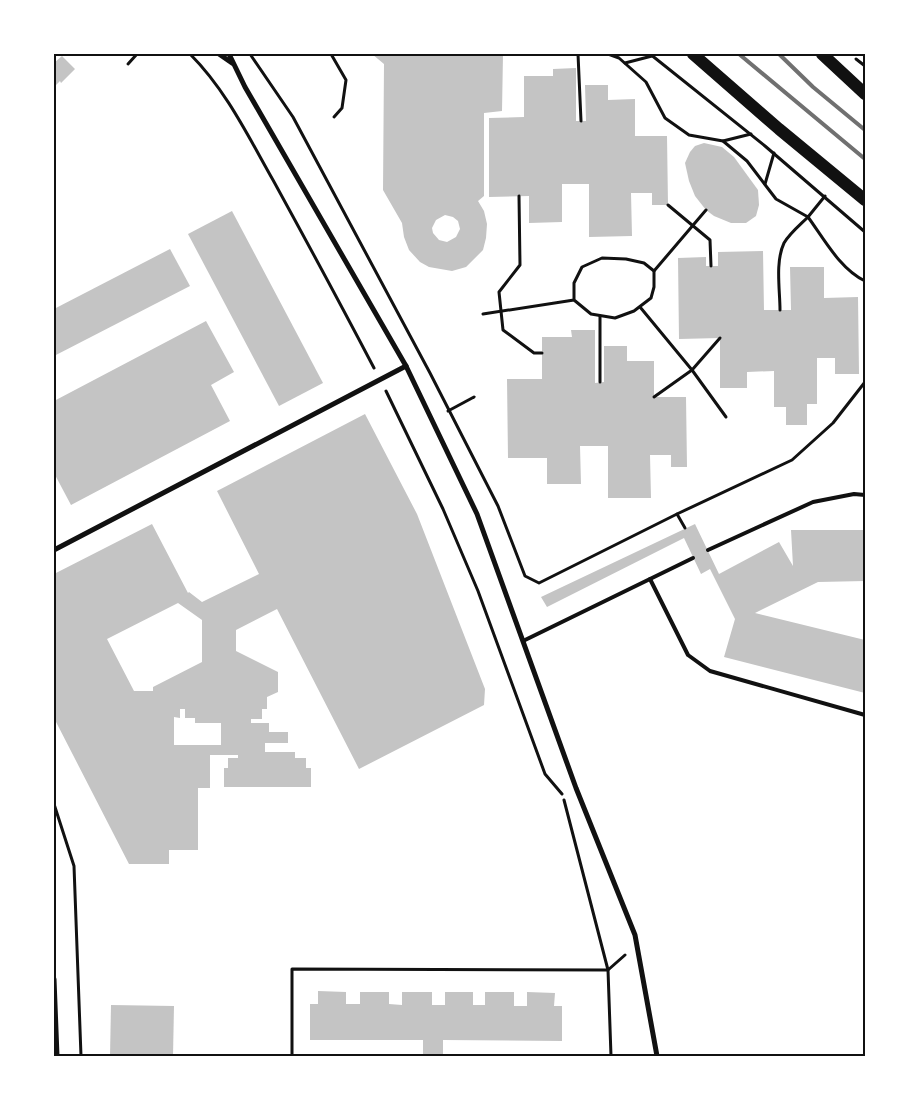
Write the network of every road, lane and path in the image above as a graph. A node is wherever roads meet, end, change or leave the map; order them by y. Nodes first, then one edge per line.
1 (137, 54) edge
2 (190, 54) edge
3 (219, 54) edge
4 (229, 54) edge
5 (250, 54) edge
6 (331, 54) edge
7 (578, 54) edge
8 (608, 54) edge
9 (693, 54) edge
10 (822, 54) edge
11 (652, 55) edge
12 (232, 63) junction
13 (624, 63) junction
14 (128, 64) dead end
15 (865, 94) edge
16 (334, 117) dead end
17 (582, 121) dead end
18 (751, 134) junction
19 (723, 141) junction
20 (774, 153) junction
21 (765, 184) junction
22 (518, 196) dead end
23 (825, 196) junction
24 (865, 200) edge
25 (668, 206) dead end
26 (706, 210) dead end
27 (808, 217) junction
28 (693, 224) junction
29 (865, 232) edge
30 (712, 266) dead end
31 (654, 271) junction
32 (865, 281) edge
33 (574, 300) junction
34 (639, 307) junction
35 (780, 310) dead end
36 (501, 311) junction
37 (482, 314) dead end
38 (600, 316) junction
39 (720, 338) dead end
40 (542, 352) dead end
41 (406, 366) junction
42 (692, 370) junction
43 (380, 379) junction
44 (600, 382) dead end
45 (865, 382) edge
46 (474, 397) dead end
47 (654, 398) dead end
48 (448, 411) junction
49 (726, 417) dead end
50 (433, 420) junction
51 (865, 495) edge
52 (677, 514) junction
53 (685, 528) dead end
54 (54, 550) edge
55 (708, 550) dead end
56 (693, 558) dead end
57 (650, 579) junction
58 (523, 641) junction
59 (865, 715) edge
60 (54, 804) edge
61 (636, 945) junction
62 (608, 970) junction
63 (54, 979) edge
64 (57, 1056) edge
65 (80, 1056) edge
66 (292, 1056) edge
67 (611, 1056) edge
68 (657, 1056) edge

1 - 14 path
2 - 43 path
3 - 12 street
4 - 12 street
5 - 48 path
6 - 16 path
7 - 17 path
8 - 13 path
9 - 24 main road
10 - 15 main road
11 - 13 path
11 - 18 path
12 - 41 street
13 - 19 path
18 - 19 path
18 - 20 path
19 - 21 path
20 - 21 path
20 - 23 path
21 - 27 path
22 - 36 path
23 - 27 path
23 - 29 path
25 - 28 path
26 - 28 path
27 - 32 path
27 - 35 path
28 - 30 path
28 - 31 path
31 - 33 path
31 - 34 path
33 - 36 path
33 - 38 path
34 - 38 path
34 - 42 path
36 - 37 path
36 - 40 path
38 - 44 path
39 - 42 path
41 - 43 street
41 - 50 street
42 - 47 path
42 - 49 path
43 - 54 street
43 - 62 path
45 - 52 path
46 - 48 path
48 - 50 path
48 - 52 path
50 - 58 street
51 - 55 lane
52 - 53 path
56 - 57 lane
57 - 58 lane
57 - 59 lane
58 - 61 street
60 - 65 path
61 - 62 path
61 - 68 street
62 - 66 path
62 - 67 path
63 - 64 street

